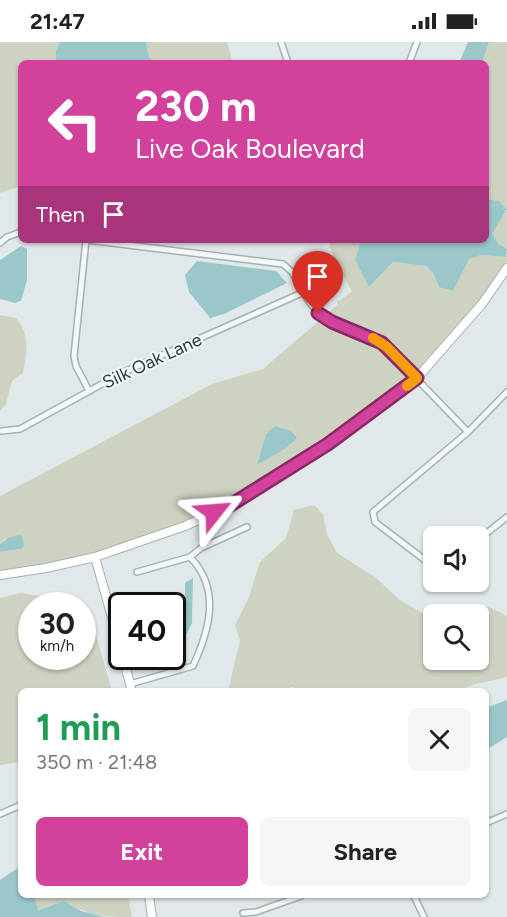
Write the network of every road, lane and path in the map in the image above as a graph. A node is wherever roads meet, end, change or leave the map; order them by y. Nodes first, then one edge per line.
1 (281, 42) edge
2 (417, 42) edge
3 (287, 60) edge
4 (410, 60) edge
5 (18, 233) edge
6 (0, 243) edge
7 (87, 243) edge
8 (113, 243) edge
9 (507, 268) edge
10 (304, 292) junction
11 (417, 378) junction
12 (90, 391) junction
13 (507, 392) edge
14 (2, 431) dead end
15 (468, 432) junction
16 (507, 517) edge
17 (247, 527) dead end
18 (489, 531) edge
19 (95, 557) junction
20 (190, 557) junction
21 (423, 559) edge
22 (137, 572) dead end
23 (0, 575) edge
24 (108, 603) edge
25 (126, 670) edge
26 (131, 688) edge
27 (18, 806) edge
28 (0, 814) edge
29 (507, 814) edge
30 (489, 822) edge
31 (149, 898) edge
32 (295, 898) edge
33 (415, 898) edge
34 (243, 913) dead end
35 (152, 917) edge
36 (424, 917) edge

1 - 3 street
2 - 4 street
5 - 6 street
7 - 12 street
8 - 10 street
9 - 11 street
10 - 11 street
10 - 12 street, Silk Oak Lane
11 - 15 street
11 - 19 street
12 - 14 street, Silk Oak Lane
13 - 15 street
15 - 21 street
16 - 18 street
17 - 20 street
19 - 23 street
19 - 24 street
20 - 22 street
20 - 26 street
25 - 26 street
27 - 28 street
29 - 30 street
31 - 35 street
32 - 34 street
33 - 36 street

